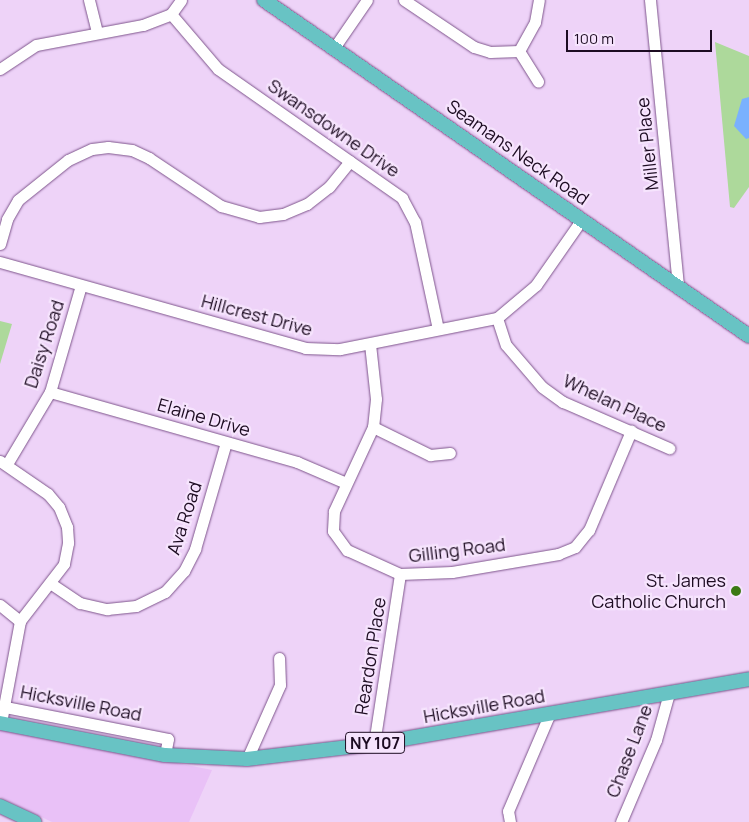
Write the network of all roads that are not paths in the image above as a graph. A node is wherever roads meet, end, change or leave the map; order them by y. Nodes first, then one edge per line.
1 (89, 0) edge
2 (181, 0) edge
3 (264, 0) edge
4 (367, 0) edge
5 (404, 0) edge
6 (539, 0) edge
7 (650, 0) edge
8 (171, 14) junction
9 (97, 32) junction
10 (334, 48) junction
11 (519, 51) junction
12 (0, 69) edge
13 (538, 81) dead end
14 (350, 161) junction
15 (582, 219) junction
16 (0, 244) edge
17 (0, 262) edge
18 (81, 285) junction
19 (678, 285) junction
20 (497, 318) junction
21 (438, 329) junction
22 (749, 336) edge
23 (370, 344) junction
24 (50, 392) junction
25 (373, 427) junction
26 (631, 431) junction
27 (226, 442) junction
28 (669, 448) dead end
29 (450, 453) dead end
30 (3, 462) edge
31 (346, 483) junction
32 (400, 574) junction
33 (50, 583) junction
34 (0, 605) edge
35 (20, 621) junction
36 (279, 658) dead end
37 (749, 679) edge
38 (669, 693) junction
39 (2, 707) edge
40 (550, 713) junction
41 (1, 723) edge
42 (374, 744) junction
43 (165, 755) junction
44 (247, 760) junction
45 (0, 806) edge
46 (509, 821) edge
47 (34, 822) edge
48 (621, 822) edge

1 - 9 street
2 - 8 street
3 - 10 main road, Seamans Neck Road
4 - 10 street
5 - 11 street
6 - 11 street
7 - 19 street, Miller Place
8 - 9 street
8 - 14 street, Swansdowne Drive
9 - 12 street
10 - 15 main road, Seamans Neck Road
11 - 13 street
14 - 16 street
14 - 21 street, Swansdowne Drive
15 - 19 main road, Seamans Neck Road
15 - 20 street, Hillcrest Drive
17 - 18 street, Hillcrest Drive
18 - 23 street, Hillcrest Drive
18 - 24 street, Daisy Road
19 - 22 main road, Seamans Neck Road
20 - 21 street, Hillcrest Drive
20 - 26 street, Whelan Place
21 - 23 street, Hillcrest Drive
23 - 25 street, Gilling Road
24 - 27 street, Elaine Drive
24 - 30 street, Daisy Road
25 - 29 street
25 - 31 street, Gilling Road
26 - 28 street, Whelan Place
26 - 32 street, Gilling Road
27 - 31 street, Elaine Drive
27 - 33 street, Ava Road
30 - 33 street
31 - 32 street, Gilling Road
32 - 42 street, Reardon Place
33 - 35 street
34 - 35 street
35 - 39 street
36 - 44 street
37 - 38 main road, Hicksville Road / NY 107
38 - 40 main road, Hicksville Road / NY 107
38 - 48 street, Chase Lane
39 - 41 street
39 - 43 street, Hicksville Road
40 - 42 main road, Hicksville Road / NY 107
40 - 46 street
41 - 43 main road, Hicksville Road / NY 107
42 - 44 main road, Hicksville Road / NY 107
43 - 44 main road, Hicksville Road / NY 107
45 - 47 main road

